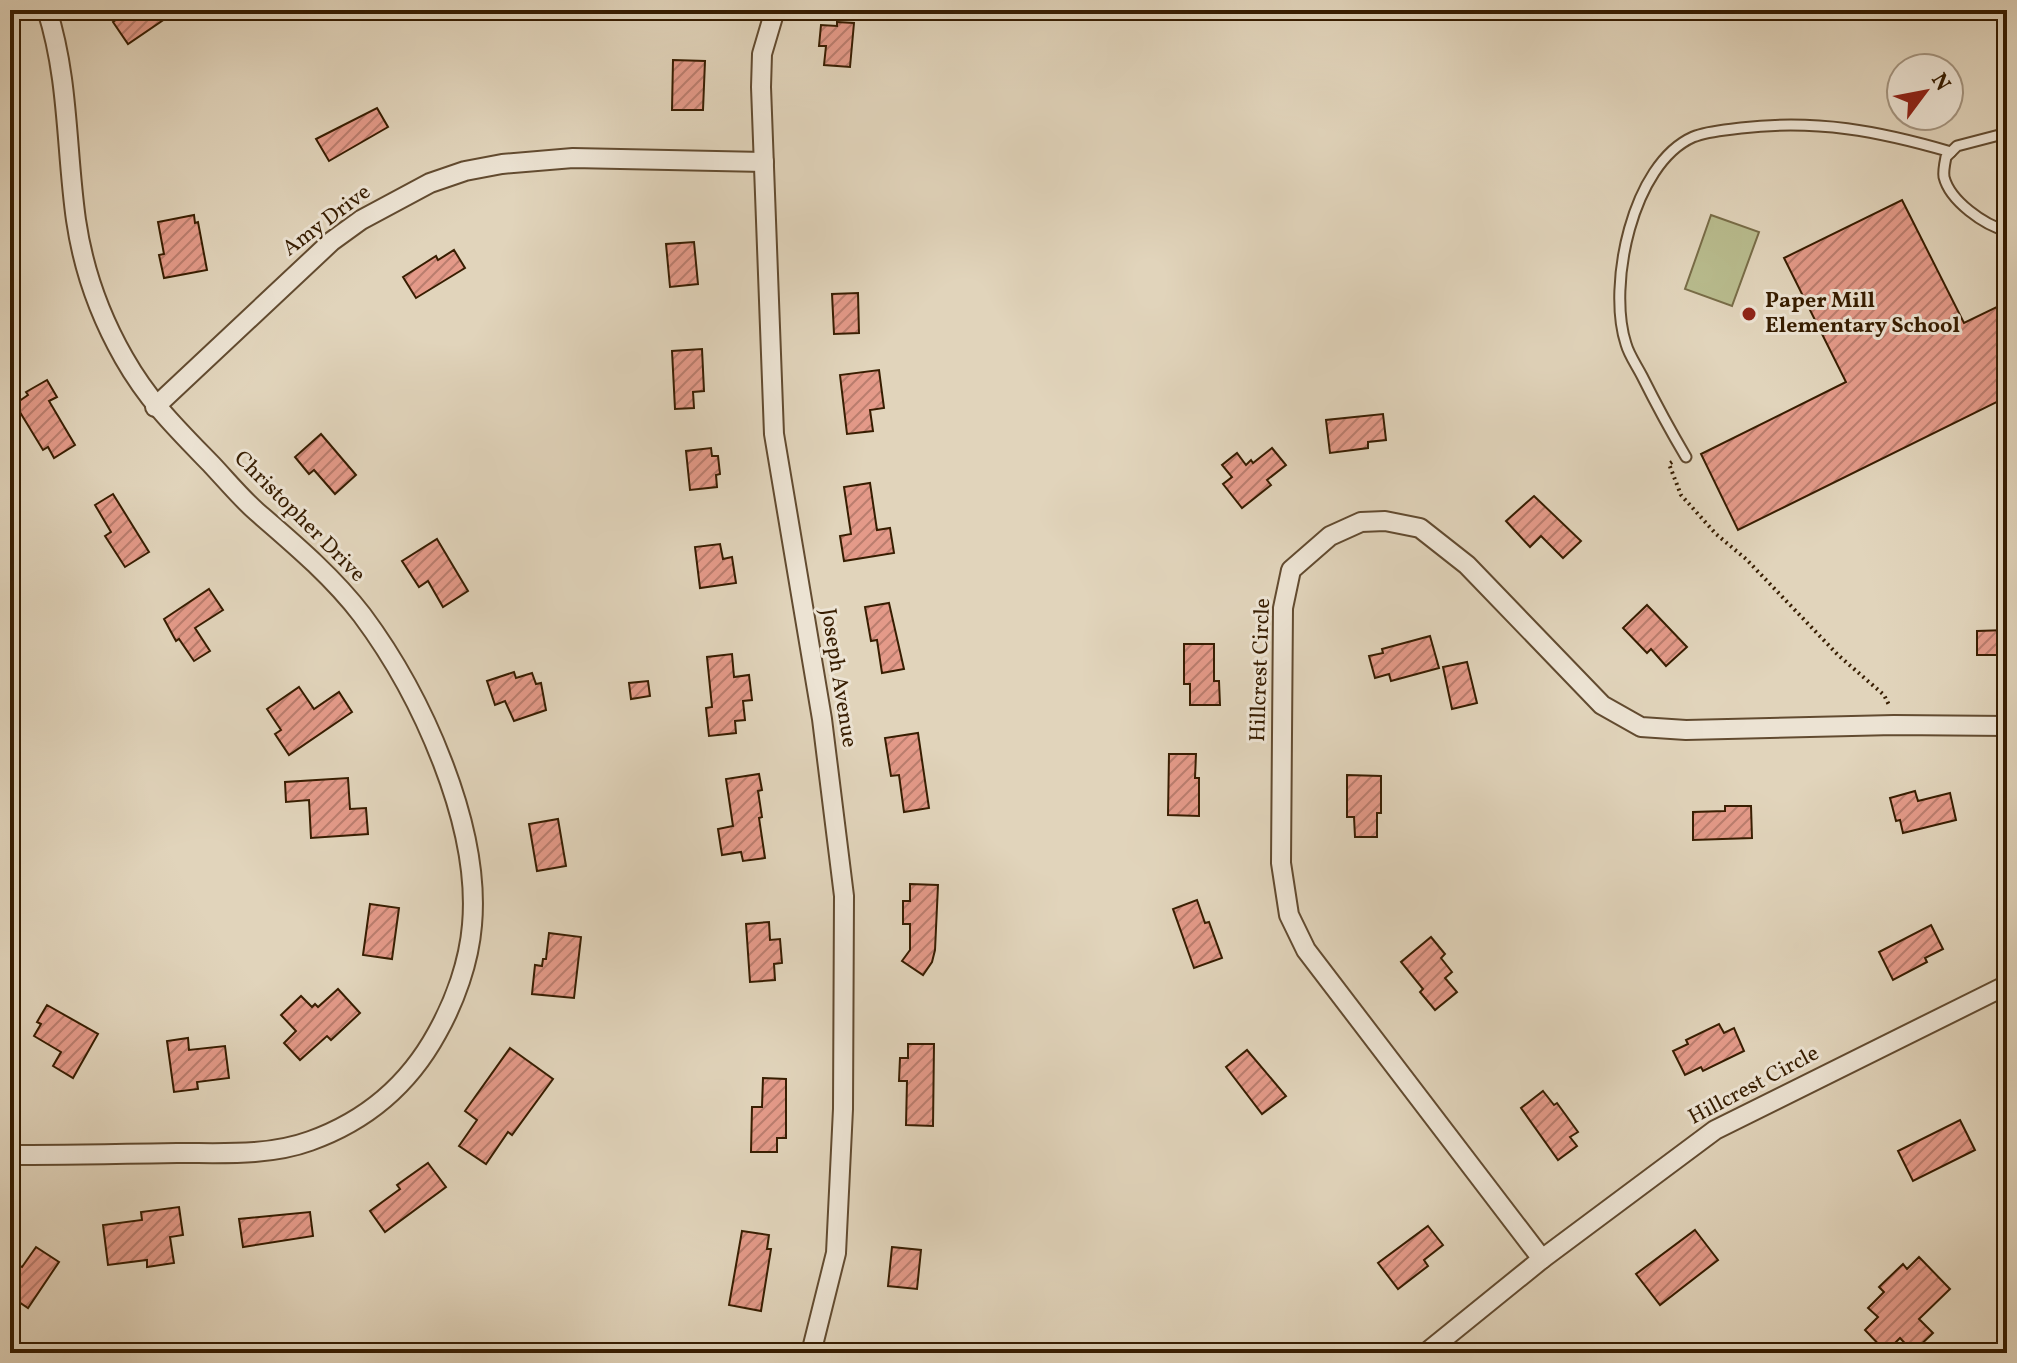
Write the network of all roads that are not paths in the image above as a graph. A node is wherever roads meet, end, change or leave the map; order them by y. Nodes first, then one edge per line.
1 (47, 10) edge
2 (775, 10) edge
3 (2007, 133) edge
4 (1951, 152) junction
5 (764, 162) junction
6 (2007, 231) edge
7 (155, 407) junction
8 (1686, 457) road end
9 (2007, 726) edge
10 (2007, 985) edge
11 (17, 1155) dead end
12 (1542, 1259) junction
13 (811, 1353) edge
14 (1426, 1353) edge

1 - 7 street, Christopher Drive
2 - 5 street, Joseph Avenue
3 - 4 lane
4 - 6 lane
4 - 8 lane
5 - 7 street, Amy Drive
5 - 13 street, Joseph Avenue
7 - 11 street, Christopher Drive
9 - 12 street, Hillcrest Circle
10 - 12 street, Hillcrest Circle
12 - 14 street, Hillcrest Circle

